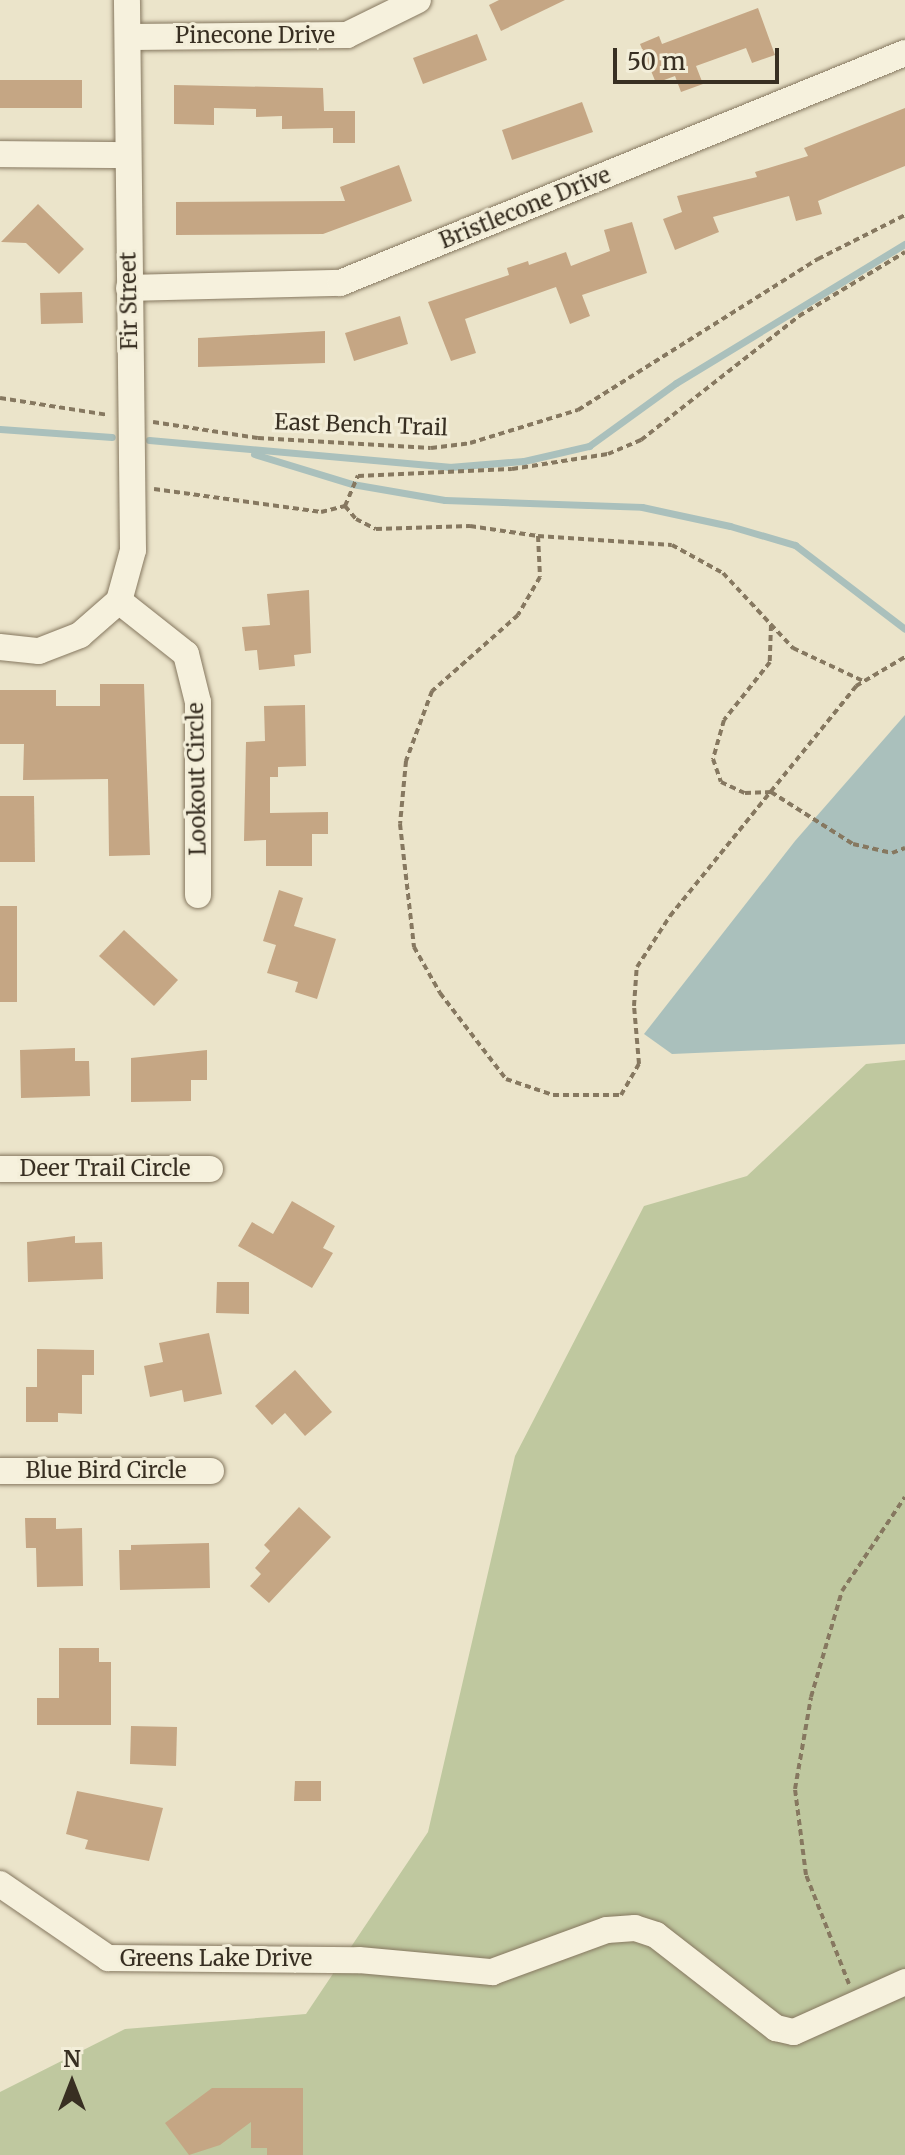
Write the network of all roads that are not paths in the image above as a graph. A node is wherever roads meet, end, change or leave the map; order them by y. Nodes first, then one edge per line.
1 (127, 0) edge
2 (418, 0) edge
3 (131, 37) junction
4 (905, 53) edge
5 (0, 154) edge
6 (127, 155) junction
7 (129, 288) junction
8 (119, 601) junction
9 (0, 647) edge
10 (198, 895) dead end
11 (0, 1169) edge
12 (210, 1169) dead end
13 (0, 1471) edge
14 (211, 1471) dead end
15 (0, 1884) edge
16 (905, 1982) edge

1 - 3 street, Fir Street
2 - 3 street, Pinecone Drive
3 - 6 street, Fir Street
4 - 7 street, Bristlecone Drive
5 - 6 street
6 - 7 street, Fir Street
7 - 8 street, Fir Street
8 - 9 street
8 - 10 street, Lookout Circle
11 - 12 street, Deer Trail Circle
13 - 14 street, Blue Bird Circle
15 - 16 street, Greens Lake Drive

